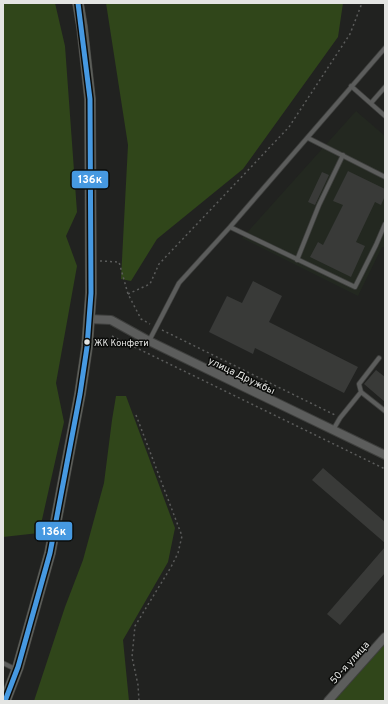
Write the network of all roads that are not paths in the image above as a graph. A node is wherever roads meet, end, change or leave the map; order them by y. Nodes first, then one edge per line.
1 (78, 3) edge
2 (385, 48) edge
3 (351, 86) junction
4 (385, 87) edge
5 (371, 103) junction
6 (385, 116) edge
7 (308, 138) junction
8 (343, 155) junction
9 (385, 176) edge
10 (385, 224) edge
11 (230, 227) junction
12 (297, 260) junction
13 (89, 319) junction
14 (149, 341) junction
15 (379, 358) dead end
16 (361, 392) junction
17 (385, 411) edge
18 (334, 430) junction
19 (385, 455) edge
20 (384, 639) edge
21 (3, 662) edge
22 (17, 670) junction
23 (333, 699) edge
24 (5, 701) edge

1 - 13 street
2 - 3 lane
3 - 5 lane
3 - 7 lane
4 - 5 lane
5 - 6 lane
7 - 8 lane
7 - 11 lane
8 - 9 lane
8 - 12 lane
10 - 12 lane
11 - 12 lane
11 - 14 lane
13 - 14 street, улица Дружбы
13 - 22 street
14 - 18 street, улица Дружбы
15 - 16 lane
16 - 17 lane
16 - 18 lane
18 - 19 street, улица Дружбы
20 - 23 street, 50-я улица
21 - 22 lane
22 - 24 street

